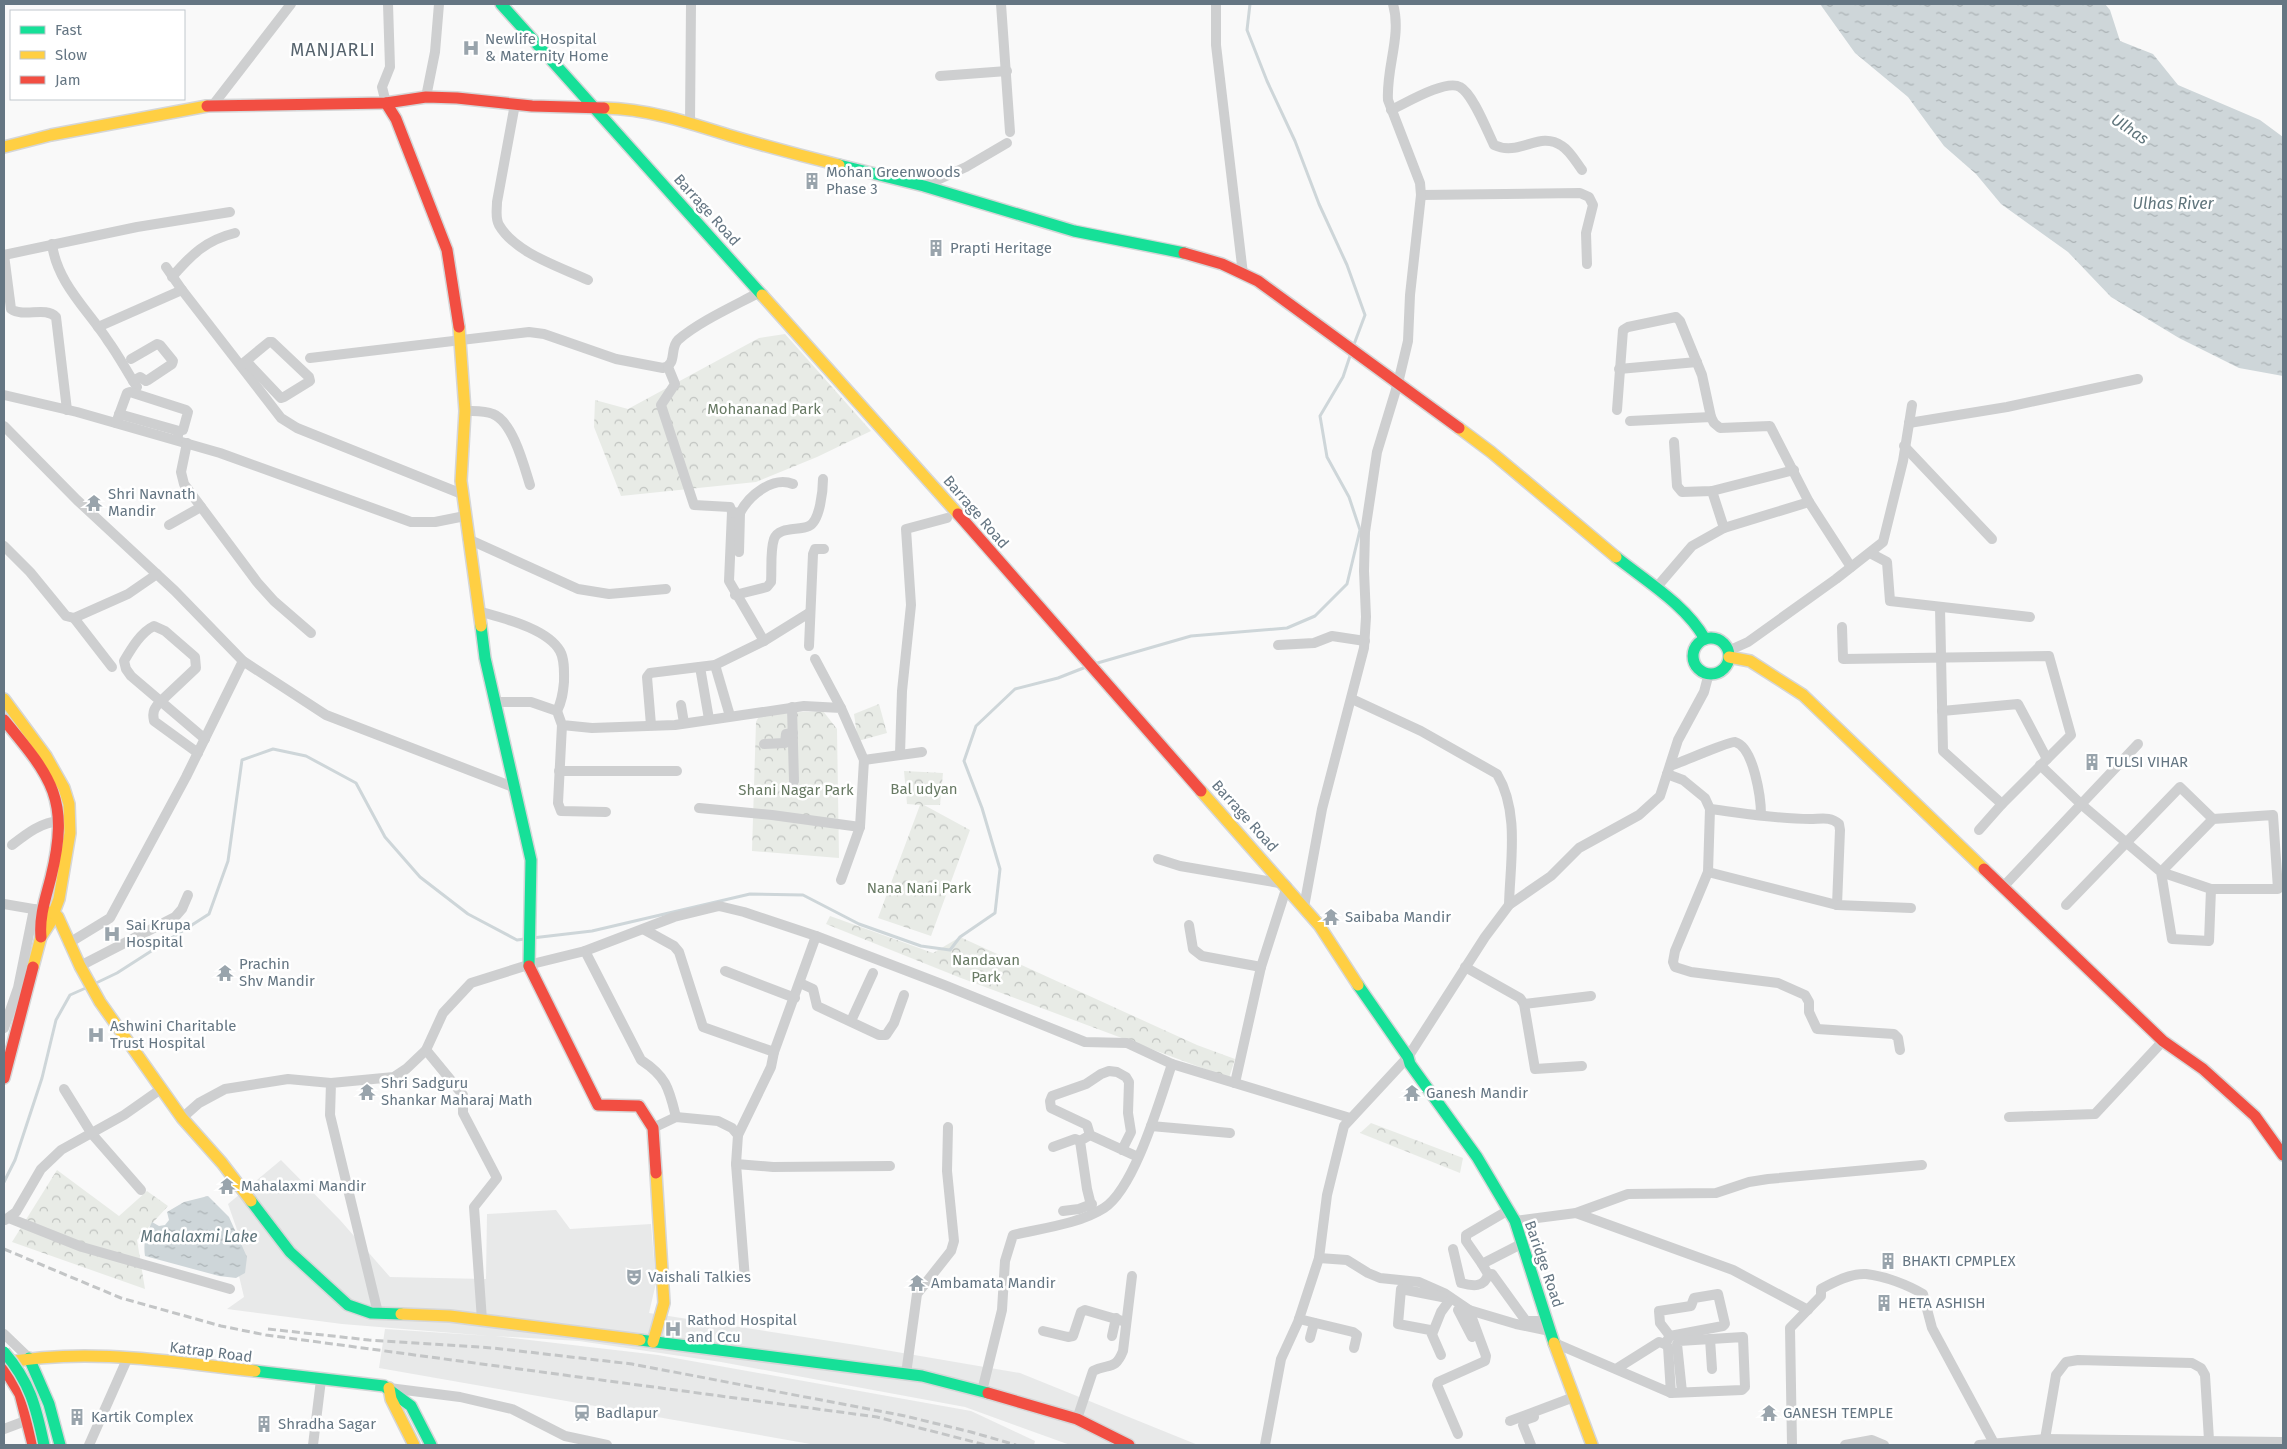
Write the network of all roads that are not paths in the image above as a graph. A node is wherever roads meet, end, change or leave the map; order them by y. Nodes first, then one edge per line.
1 (291, 4) edge
2 (388, 4) edge
3 (439, 4) edge
4 (501, 4) edge
5 (691, 4) edge
6 (1001, 4) edge
7 (1216, 4) edge
8 (1393, 4) edge
9 (1007, 71) junction
10 (940, 76) dead end
11 (426, 97) junction
12 (386, 103) junction
13 (515, 104) junction
14 (213, 106) junction
15 (594, 107) junction
16 (1391, 110) junction
17 (690, 123) junction
18 (1010, 132) dead end
19 (1007, 143) dead end
20 (4, 147) edge
21 (1582, 170) dead end
22 (924, 186) junction
23 (1421, 195) junction
24 (230, 212) dead end
25 (235, 234) dead end
26 (52, 244) junction
27 (4, 255) edge
28 (1587, 264) dead end
29 (166, 268) dead end
30 (1243, 274) junction
31 (172, 277) junction
32 (588, 280) dead end
33 (182, 290) junction
34 (760, 292) junction
35 (98, 327) junction
36 (461, 340) junction
37 (310, 358) dead end
38 (131, 359) dead end
39 (1697, 362) junction
40 (244, 363) junction
41 (668, 367) junction
42 (1619, 369) junction
43 (2138, 379) dead end
44 (1398, 383) junction
45 (4, 395) edge
46 (1912, 406) dead end
47 (67, 410) junction
48 (1617, 410) dead end
49 (466, 411) junction
50 (1711, 416) junction
51 (118, 419) junction
52 (1630, 421) dead end
53 (1909, 423) junction
54 (4, 426) edge
55 (181, 438) junction
56 (1674, 442) dead end
57 (1904, 446) junction
58 (1794, 470) junction
59 (823, 479) dead end
60 (794, 484) dead end
61 (530, 485) dead end
62 (1712, 491) junction
63 (462, 494) junction
64 (1809, 502) junction
65 (201, 508) junction
66 (734, 511) junction
67 (465, 516) junction
68 (946, 518) dead end
69 (169, 525) dead end
70 (1724, 528) junction
71 (468, 539) junction
72 (1992, 539) dead end
73 (4, 546) edge
74 (824, 549) dead end
75 (739, 552) dead end
76 (1870, 553) junction
77 (1851, 567) junction
78 (157, 574) junction
79 (1656, 588) junction
80 (666, 589) dead end
81 (735, 595) junction
82 (1940, 607) junction
83 (478, 611) junction
84 (809, 613) junction
85 (2030, 617) dead end
86 (74, 618) junction
87 (1842, 627) dead end
88 (311, 633) dead end
89 (1705, 639) junction
90 (764, 641) junction
91 (1365, 641) junction
92 (1278, 645) dead end
93 (809, 646) dead end
94 (1728, 654) junction
95 (1941, 658) junction
96 (815, 659) dead end
97 (243, 661) junction
98 (715, 664) junction
99 (700, 666) junction
100 (112, 667) dead end
101 (1709, 673) junction
102 (4, 699) edge
103 (1352, 699) junction
104 (160, 701) junction
105 (496, 702) junction
106 (681, 705) dead end
107 (792, 707) junction
108 (841, 708) junction
109 (1942, 711) junction
110 (558, 712) junction
111 (730, 716) junction
112 (710, 719) junction
113 (4, 720) edge
114 (684, 723) junction
115 (562, 725) junction
116 (651, 725) junction
117 (793, 733) junction
118 (205, 739) junction
119 (764, 744) dead end
120 (2138, 744) dead end
121 (922, 752) dead end
122 (198, 753) junction
123 (900, 754) junction
124 (864, 760) junction
125 (2043, 762) junction
126 (1668, 770) junction
127 (559, 771) junction
128 (677, 771) dead end
129 (794, 781) dead end
130 (514, 787) junction
131 (2002, 804) junction
132 (2082, 805) junction
133 (699, 808) dead end
134 (1710, 809) junction
135 (606, 812) dead end
136 (1760, 816) junction
137 (2213, 819) junction
138 (60, 821) junction
139 (860, 827) junction
140 (1979, 830) dead end
141 (2125, 842) junction
142 (12, 845) dead end
143 (2280, 859) edge
144 (1158, 860) dead end
145 (1708, 872) junction
146 (2160, 872) junction
147 (841, 880) dead end
148 (1286, 885) junction
149 (2003, 887) junction
150 (2211, 889) junction
151 (188, 895) dead end
152 (4, 897) edge
153 (2066, 904) dead end
154 (8, 905) edge
155 (1509, 905) junction
156 (1837, 905) junction
157 (1304, 907) junction
158 (1911, 908) dead end
159 (43, 911) junction
160 (1189, 925) dead end
161 (645, 930) junction
162 (816, 936) junction
163 (69, 943) junction
164 (585, 951) junction
165 (528, 959) junction
166 (1261, 967) junction
167 (1465, 967) junction
168 (82, 968) junction
169 (725, 971) dead end
170 (873, 973) dead end
171 (800, 983) junction
172 (904, 995) dead end
173 (1591, 996) dead end
174 (794, 998) junction
175 (1524, 1004) junction
176 (851, 1021) junction
177 (4, 1028) edge
178 (2163, 1041) junction
179 (426, 1050) junction
180 (1900, 1050) dead end
181 (774, 1052) junction
182 (1408, 1057) junction
183 (1172, 1064) junction
184 (1582, 1066) dead end
185 (4, 1078) edge
186 (330, 1083) junction
187 (1235, 1083) junction
188 (64, 1089) dead end
189 (161, 1089) junction
190 (676, 1117) junction
191 (182, 1118) junction
192 (1350, 1118) junction
193 (2009, 1118) dead end
194 (948, 1126) dead end
195 (1151, 1126) junction
196 (653, 1128) junction
197 (1230, 1133) dead end
198 (92, 1134) junction
199 (738, 1135) junction
200 (1090, 1135) junction
201 (1080, 1141) junction
202 (1053, 1147) dead end
203 (1122, 1150) junction
204 (2283, 1155) edge
205 (1138, 1156) junction
206 (736, 1164) junction
207 (1922, 1165) dead end
208 (890, 1166) dead end
209 (141, 1190) dead end
210 (1093, 1201) junction
211 (1063, 1211) dead end
212 (1507, 1211) junction
213 (1576, 1213) junction
214 (6, 1219) edge
215 (1514, 1221) junction
216 (1523, 1243) junction
217 (1453, 1249) dead end
218 (1319, 1258) junction
219 (1482, 1264) junction
220 (1488, 1274) junction
221 (1132, 1276) dead end
222 (745, 1279) dead end
223 (1403, 1285) junction
224 (230, 1289) dead end
225 (1450, 1301) junction
226 (1463, 1310) junction
227 (1808, 1310) junction
228 (378, 1313) junction
229 (1116, 1318) junction
230 (1299, 1319) junction
231 (482, 1320) junction
232 (1126, 1322) junction
233 (1314, 1323) junction
234 (1549, 1326) junction
235 (1043, 1331) dead end
236 (1433, 1332) junction
237 (4, 1334) edge
238 (1112, 1336) dead end
239 (1472, 1337) dead end
240 (1310, 1338) dead end
241 (1710, 1339) junction
242 (1667, 1340) junction
243 (653, 1342) junction
244 (1557, 1344) junction
245 (1354, 1348) dead end
246 (4, 1352) edge
247 (1441, 1355) dead end
248 (128, 1357) junction
249 (29, 1358) junction
250 (4, 1363) edge
251 (4, 1368) edge
252 (1712, 1369) dead end
253 (1616, 1370) junction
254 (906, 1374) junction
255 (321, 1380) junction
256 (389, 1388) junction
257 (982, 1391) junction
258 (1682, 1392) junction
259 (1671, 1393) junction
260 (1574, 1397) junction
261 (1560, 1408) dead end
262 (1077, 1419) junction
263 (28, 1420) junction
264 (1510, 1421) dead end
265 (4, 1429) edge
266 (1458, 1434) dead end
267 (2045, 1440) junction
268 (2209, 1440) junction
269 (2283, 1442) edge
270 (2102, 1443) edge
271 (1589, 1444) edge
272 (2011, 1444) edge
273 (33, 1445) edge
274 (44, 1445) edge
275 (60, 1445) edge
276 (89, 1445) edge
277 (313, 1445) edge
278 (414, 1445) edge
279 (431, 1445) edge
280 (607, 1445) edge
281 (1129, 1445) edge
282 (1265, 1445) edge
283 (1531, 1445) edge
284 (1792, 1445) edge
285 (1845, 1445) edge
286 (1884, 1445) edge
287 (1979, 1445) edge
288 (1995, 1445) edge

1 - 14 street
2 - 12 street
3 - 11 street
4 - 15 street, Barrage Road
5 - 17 street
6 - 9 street
7 - 30 street
8 - 16 street
9 - 10 street
9 - 18 street
11 - 12 street
11 - 13 street
12 - 14 street
12 - 36 street
13 - 15 street
13 - 32 street
14 - 20 street
15 - 17 street
15 - 34 street, Barrage Road
16 - 21 street
16 - 23 street
17 - 22 street
19 - 22 street
22 - 30 street
23 - 28 street
23 - 44 street
24 - 26 street
25 - 31 street
26 - 27 street
26 - 35 street
27 - 47 street
29 - 31 street
30 - 44 street
31 - 33 street
33 - 35 street
33 - 40 street
34 - 41 street
34 - 148 street, Barrage Road
35 - 38 street
36 - 37 street
36 - 41 street
36 - 49 street
39 - 42 street
39 - 42 street
39 - 50 street
40 - 40 street
40 - 63 street
41 - 66 street
42 - 48 street
43 - 53 street
44 - 79 street
44 - 91 street
45 - 47 street
46 - 53 street
47 - 51 street
49 - 61 street
49 - 63 street
50 - 52 street
50 - 58 street
51 - 55 street
51 - 55 street
53 - 57 street
54 - 78 street
55 - 65 street
55 - 67 street
56 - 62 street
57 - 72 street
57 - 76 street
58 - 62 street
58 - 64 street
59 - 81 street
60 - 66 street
62 - 70 street
63 - 67 street
64 - 70 street
64 - 77 street
65 - 69 street
65 - 88 street
66 - 75 street
66 - 81 street
67 - 71 street
68 - 123 street
70 - 79 street
71 - 80 street
71 - 83 street
73 - 86 street
74 - 84 street
76 - 77 street
76 - 82 street
77 - 94 street
78 - 86 street
78 - 97 street
79 - 89 street
81 - 90 street
82 - 85 street
82 - 95 street
83 - 105 street
83 - 110 street
84 - 90 street
84 - 93 street
86 - 100 street
87 - 95 street
89 - 94 street
89 - 101 street
90 - 98 street
91 - 92 street
91 - 103 street
94 - 101 street
94 - 149 street
95 - 109 street
95 - 125 street
96 - 108 street
97 - 118 street
97 - 130 street
98 - 99 street
98 - 111 street
99 - 112 street
99 - 116 street
101 - 126 street
102 - 159 street
103 - 155 street
103 - 157 street
104 - 104 street
104 - 118 street
104 - 122 street
105 - 110 street
105 - 130 street
106 - 114 street
107 - 108 street
107 - 111 street
107 - 117 street
108 - 124 street
109 - 125 street
109 - 131 street
110 - 115 street
111 - 112 street
112 - 114 street
113 - 138 street
114 - 116 street
115 - 116 street
115 - 127 street
117 - 119 street
117 - 129 street
118 - 122 street
120 - 132 street
121 - 123 street
122 - 163 street
123 - 124 street
124 - 139 street
125 - 131 street
125 - 132 street
126 - 134 street
126 - 136 street
126 - 155 street
127 - 128 street
127 - 135 street
130 - 165 street
131 - 140 street
132 - 141 street
132 - 149 street
133 - 139 street
134 - 136 street
134 - 145 street
136 - 156 street
137 - 141 street
137 - 143 street
137 - 146 street
138 - 142 street
138 - 159 street
139 - 147 street
141 - 146 street
141 - 153 street
143 - 150 street
144 - 148 street
145 - 156 street
145 - 180 street
146 - 150 street
146 - 150 street
148 - 157 street, Barrage Road
148 - 166 street
149 - 178 street
151 - 168 street
152 - 154 street
154 - 159 street
155 - 167 street
156 - 158 street
157 - 182 street, Barrage Road
159 - 163 street
159 - 177 street
159 - 185 street
160 - 166 street
161 - 162 street
161 - 164 street
161 - 181 street
162 - 171 street
162 - 183 street
163 - 168 street
164 - 165 street
164 - 190 street
165 - 179 street
165 - 196 street
166 - 187 street
167 - 175 street
167 - 182 street
168 - 189 street
169 - 174 street
170 - 176 street
171 - 174 street
171 - 176 street
172 - 176 street
173 - 175 street
174 - 181 street
175 - 184 street
178 - 193 street
178 - 204 street
179 - 186 street
179 - 231 street
181 - 199 street
182 - 192 street
182 - 212 street, Baridge Road
183 - 187 street
183 - 195 street
186 - 191 street
186 - 228 street
187 - 192 street
188 - 198 street
189 - 191 street
189 - 198 street
190 - 196 street
190 - 199 street
191 - 228 street
192 - 218 street
194 - 254 street
195 - 197 street
195 - 205 street
196 - 243 street
198 - 209 street
198 - 214 street
199 - 206 street
200 - 201 street
200 - 203 street
200 - 203 street
201 - 202 street
201 - 210 street
203 - 205 street
205 - 210 street
206 - 208 street
206 - 222 street
207 - 213 street
210 - 211 street
210 - 257 street
212 - 215 street, Baridge Road
212 - 219 street
213 - 215 street
213 - 227 street
214 - 224 street
215 - 216 street, Baridge Road
216 - 219 street
216 - 234 street, Baridge Road
217 - 220 street
218 - 223 street
218 - 230 street
219 - 220 street
220 - 234 street
221 - 232 street
223 - 225 street
223 - 226 street
223 - 236 street
225 - 226 street
225 - 236 street
226 - 234 street
226 - 239 street
226 - 266 street
227 - 284 street
227 - 288 street
228 - 231 street
229 - 232 street
229 - 235 street
229 - 238 street
230 - 233 street
230 - 282 street
231 - 243 street
232 - 262 street
233 - 240 street
233 - 245 street
234 - 244 street, Baridge Road
236 - 247 street
237 - 249 street
241 - 252 street
241 - 258 street
241 - 258 street
242 - 242 street
242 - 253 street
242 - 259 street
243 - 254 street
244 - 253 street
244 - 260 street, Baridge Road
246 - 274 street, bridge
248 - 249 street, Katrap Road
248 - 255 street, Katrap Road
248 - 276 street
249 - 250 street, Katrap Road
249 - 275 street
251 - 263 street
253 - 259 street
254 - 257 street
255 - 256 street, Katrap Road
255 - 277 street
256 - 278 street
256 - 279 street
256 - 280 street
257 - 262 street
258 - 259 street
260 - 264 street
260 - 271 street, Baridge Road
261 - 283 street
262 - 281 street
263 - 265 street
263 - 273 street
267 - 268 street
267 - 270 street
267 - 272 street
268 - 269 street
268 - 270 street
272 - 288 street
285 - 286 street
287 - 288 street

